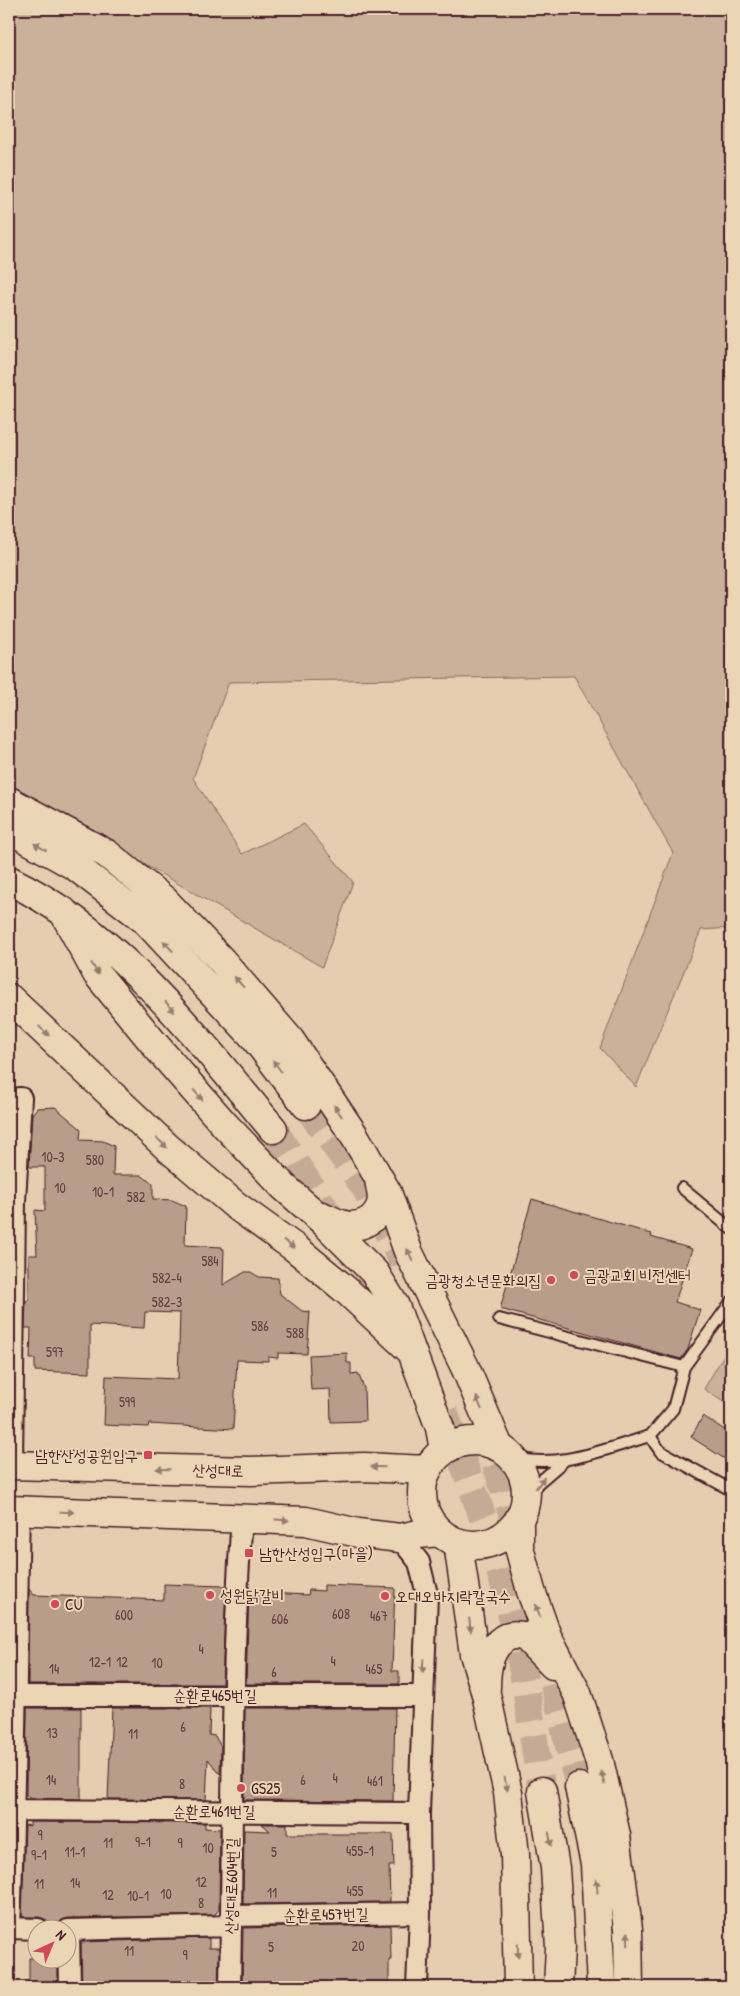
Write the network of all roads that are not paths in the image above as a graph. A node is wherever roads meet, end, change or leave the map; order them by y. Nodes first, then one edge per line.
1 (9, 801) edge
2 (9, 829) edge
3 (9, 880) edge
4 (63, 912) junction
5 (9, 998) edge
6 (15, 1098) edge
7 (306, 1105) tunnel mouth
8 (273, 1128) tunnel mouth
9 (378, 1176) junction
10 (682, 1188) dead end
11 (12, 1201) edge
12 (313, 1212) junction
13 (731, 1229) edge
14 (12, 1294) edge
15 (731, 1302) edge
16 (499, 1319) dead end
17 (413, 1353) junction
18 (684, 1367) junction
19 (650, 1436) junction
20 (505, 1452) junction
21 (435, 1460) junction
22 (565, 1460) junction
23 (11, 1465) edge
24 (731, 1490) edge
25 (14, 1510) edge
26 (521, 1515) junction
27 (242, 1518) junction
28 (448, 1537) junction
29 (400, 1538) junction
30 (577, 1693) junction
31 (486, 1694) junction
32 (233, 1695) junction
33 (12, 1696) edge
34 (422, 1696) junction
35 (579, 1787) tunnel mouth
36 (542, 1791) tunnel mouth
37 (12, 1810) edge
38 (232, 1812) junction
39 (419, 1813) junction
40 (420, 1913) junction
41 (231, 1921) junction
42 (9, 1928) edge
43 (28, 1929) edge
44 (78, 1929) edge
45 (69, 1968) edge
46 (70, 1987) edge
47 (230, 1987) edge
48 (417, 1987) edge
49 (518, 1987) edge
50 (558, 1987) edge
51 (601, 1987) edge
52 (629, 1987) edge

9 -> 1 main road
7 -> 2 main road
3 - 4 main road
4 -> 8 main road
4 -> 12 main road
5 -> 17 main road
6 - 11 street
9 - 12 main road
20 -> 9 main road
10 - 13 lane
11 - 14 street
12 - 17 main road
14 - 23 street
15 - 18 lane
16 - 18 lane
17 - 21 main road
18 - 19 lane
19 - 22 lane
19 - 24 lane
20 - 21 main road
20 - 22 lane
20 - 26 main road
21 -> 23 main road, 산성대로
21 - 28 main road
26 -> 22 lane
25 -> 27 main road
25 - 33 street
26 - 28 main road
30 -> 26 main road
27 -> 29 main road
27 - 32 street, 산성대로604번길
28 - 29 main road
28 -> 31 main road
29 -> 34 street
30 - 31 main road
52 -> 30 main road
31 -> 49 main road
32 - 33 street, 순환로465번길
32 - 34 street, 순환로465번길
32 - 38 street, 산성대로604번길
33 - 37 street
34 - 39 street
51 -> 35 main road
36 -> 50 main road
37 - 38 street, 순환로461번길
37 - 42 street
38 - 39 street, 순환로461번길
38 - 41 street, 산성대로604번길
39 - 40 street
40 - 41 street, 순환로457번길
40 - 48 street
41 - 44 street, 순환로457번길
41 - 47 street, 산성대로604번길
42 - 43 street
45 - 46 street

